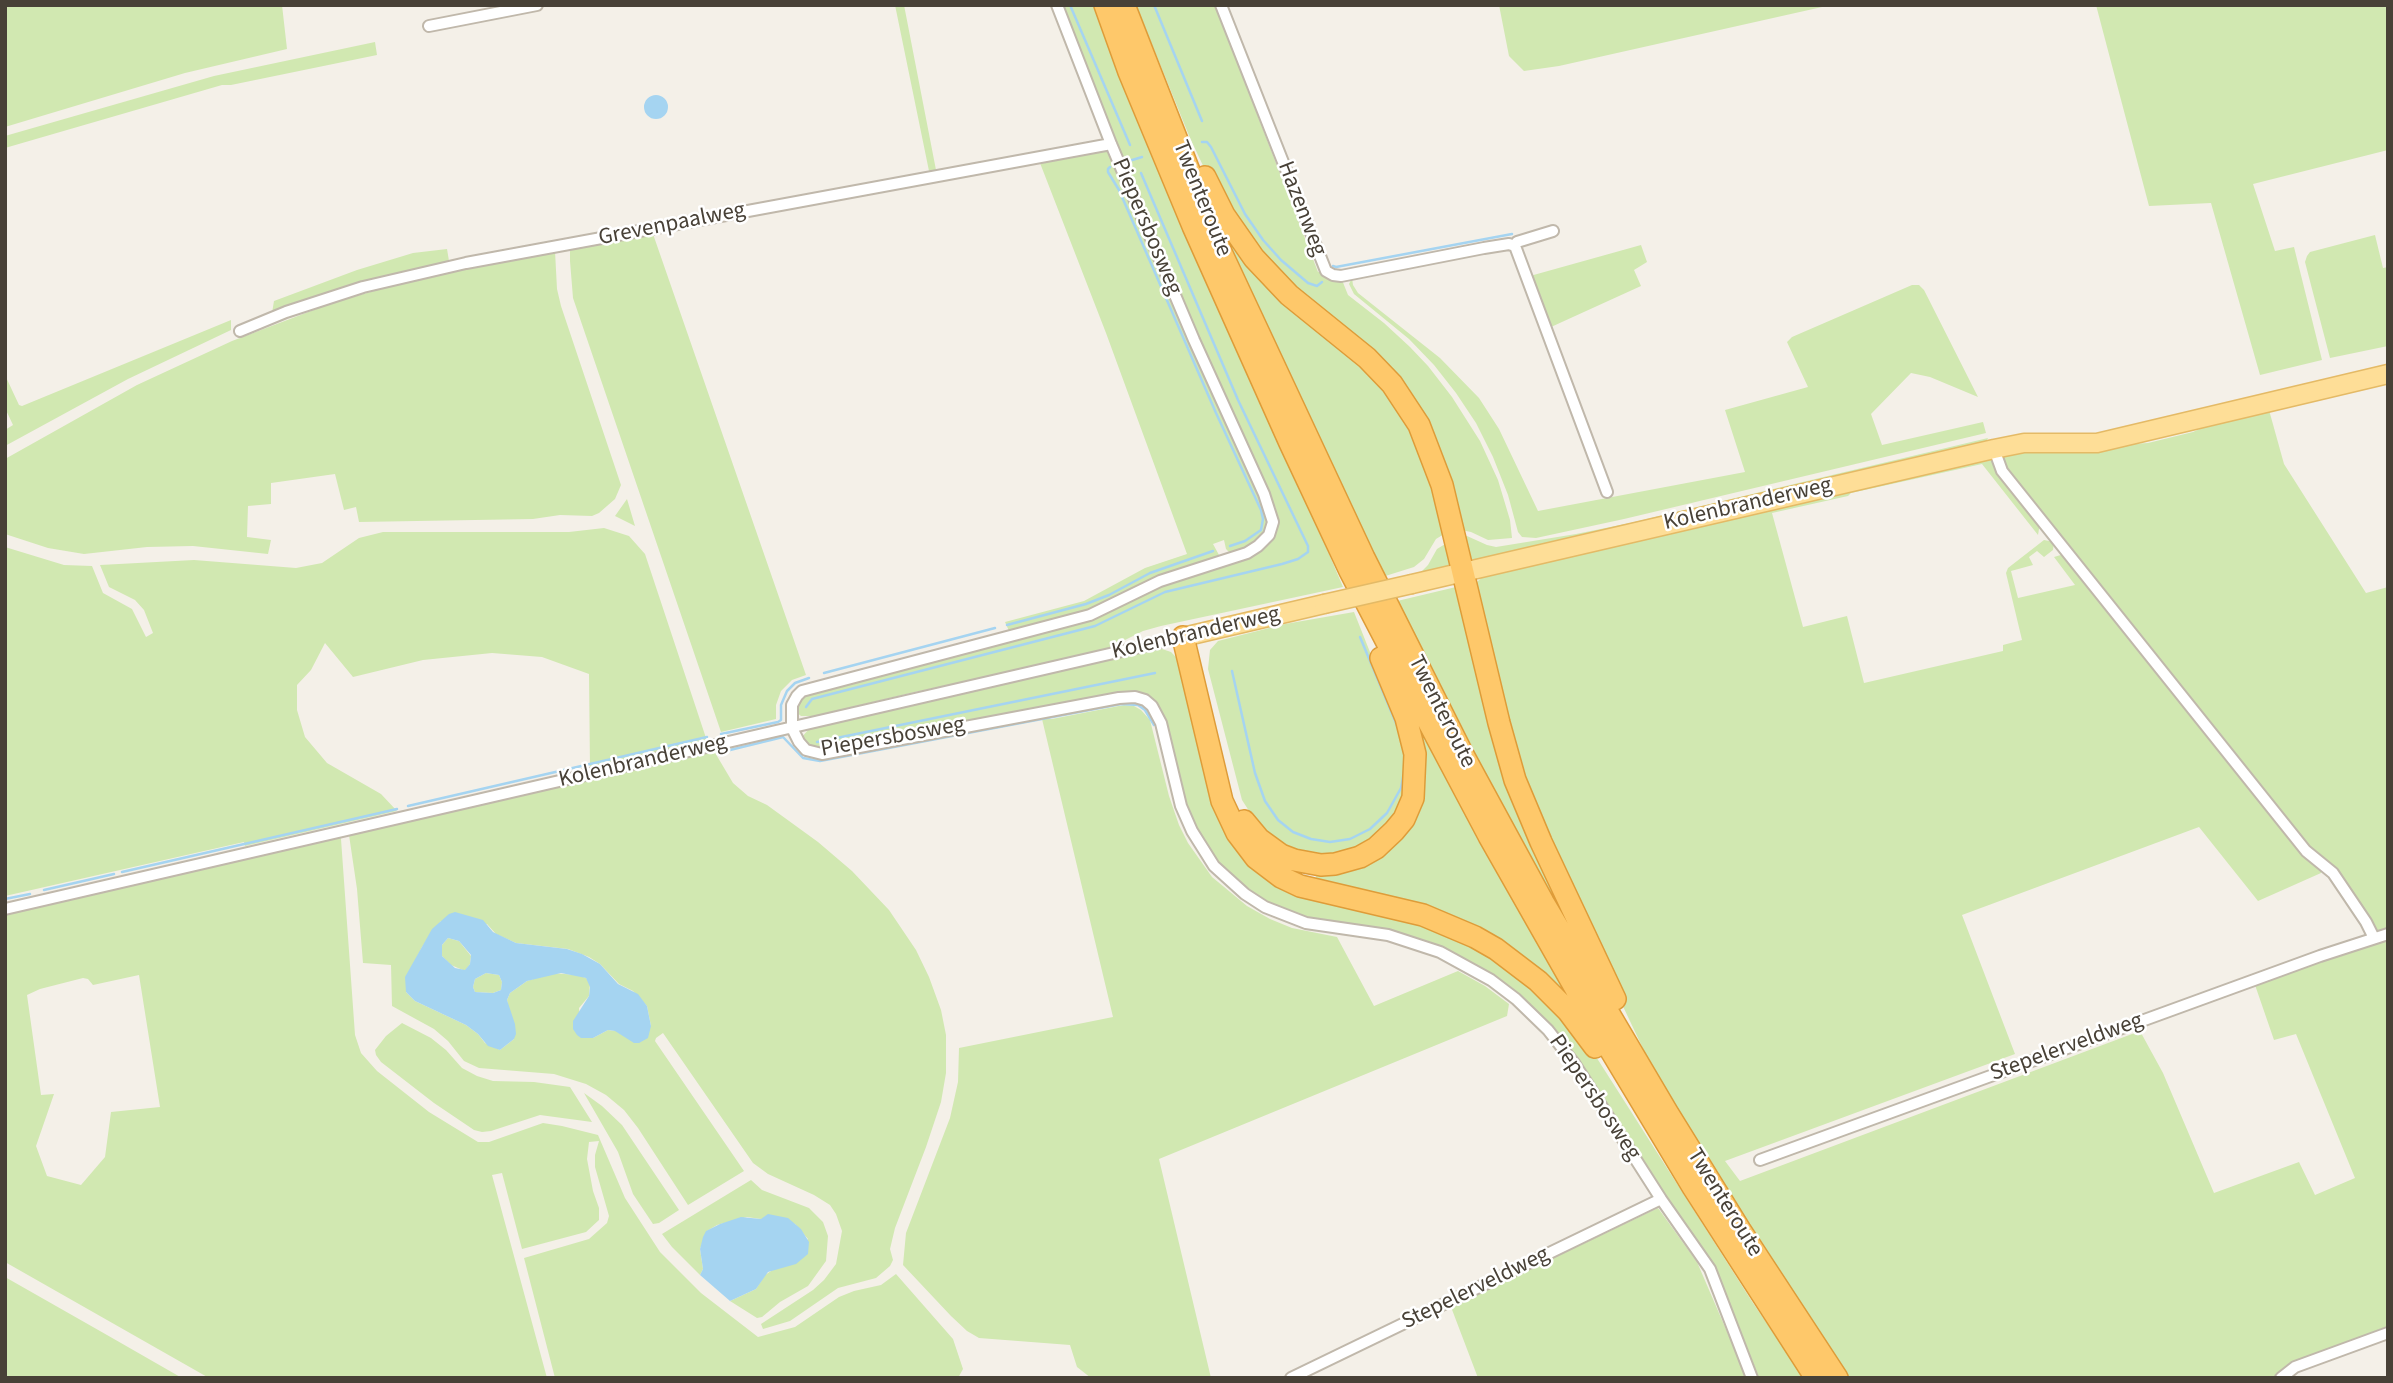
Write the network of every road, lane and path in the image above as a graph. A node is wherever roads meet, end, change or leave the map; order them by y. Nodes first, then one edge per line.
1 (537, 5) edge
2 (1058, 5) edge
3 (1105, 5) edge
4 (1124, 5) edge
5 (1221, 5) edge
6 (429, 26) dead end
7 (1143, 57) junction
8 (1111, 144) junction
9 (1553, 231) dead end
10 (1515, 247) junction
11 (240, 331) dead end
12 (2388, 374) edge
13 (1994, 449) junction
14 (1607, 492) dead end
15 (1350, 570) junction
16 (1462, 572) junction
17 (1188, 636) junction
18 (792, 728) junction
19 (5, 909) edge
20 (2388, 934) edge
21 (2374, 938) junction
22 (1667, 1112) junction
23 (1760, 1160) dead end
24 (1693, 1187) junction
25 (1661, 1199) junction
26 (2388, 1333) edge
27 (1291, 1378) edge
28 (1752, 1378) edge
29 (1816, 1378) edge
30 (1837, 1378) edge
31 (2281, 1378) edge

1 - 6 street
2 - 8 street, Piepersbosweg
3 - 15 highway, Twenteroute
4 - 7 highway, Twenteroute
5 - 10 street, Hazenweg
7 - 16 highway
7 - 22 highway, Twenteroute
8 - 11 street, Grevenpaalweg
8 - 18 street, Piepersbosweg
9 - 10 street
10 - 14 street
12 - 13 main road, Kolenbranderweg
13 - 16 main road, Kolenbranderweg
13 - 21 street
15 - 17 highway
15 - 24 highway, Twenteroute
16 - 17 main road, Kolenbranderweg, bridge
16 - 22 highway
17 - 18 street, Kolenbranderweg
17 - 24 highway
18 - 19 street, Kolenbranderweg
18 - 25 street, Piepersbosweg
20 - 21 street, Stepelerveldweg
21 - 23 street, Stepelerveldweg
22 - 30 highway, Twenteroute
24 - 29 highway, Twenteroute
25 - 27 street, Stepelerveldweg
25 - 28 street, Piepersbosweg
26 - 31 street

